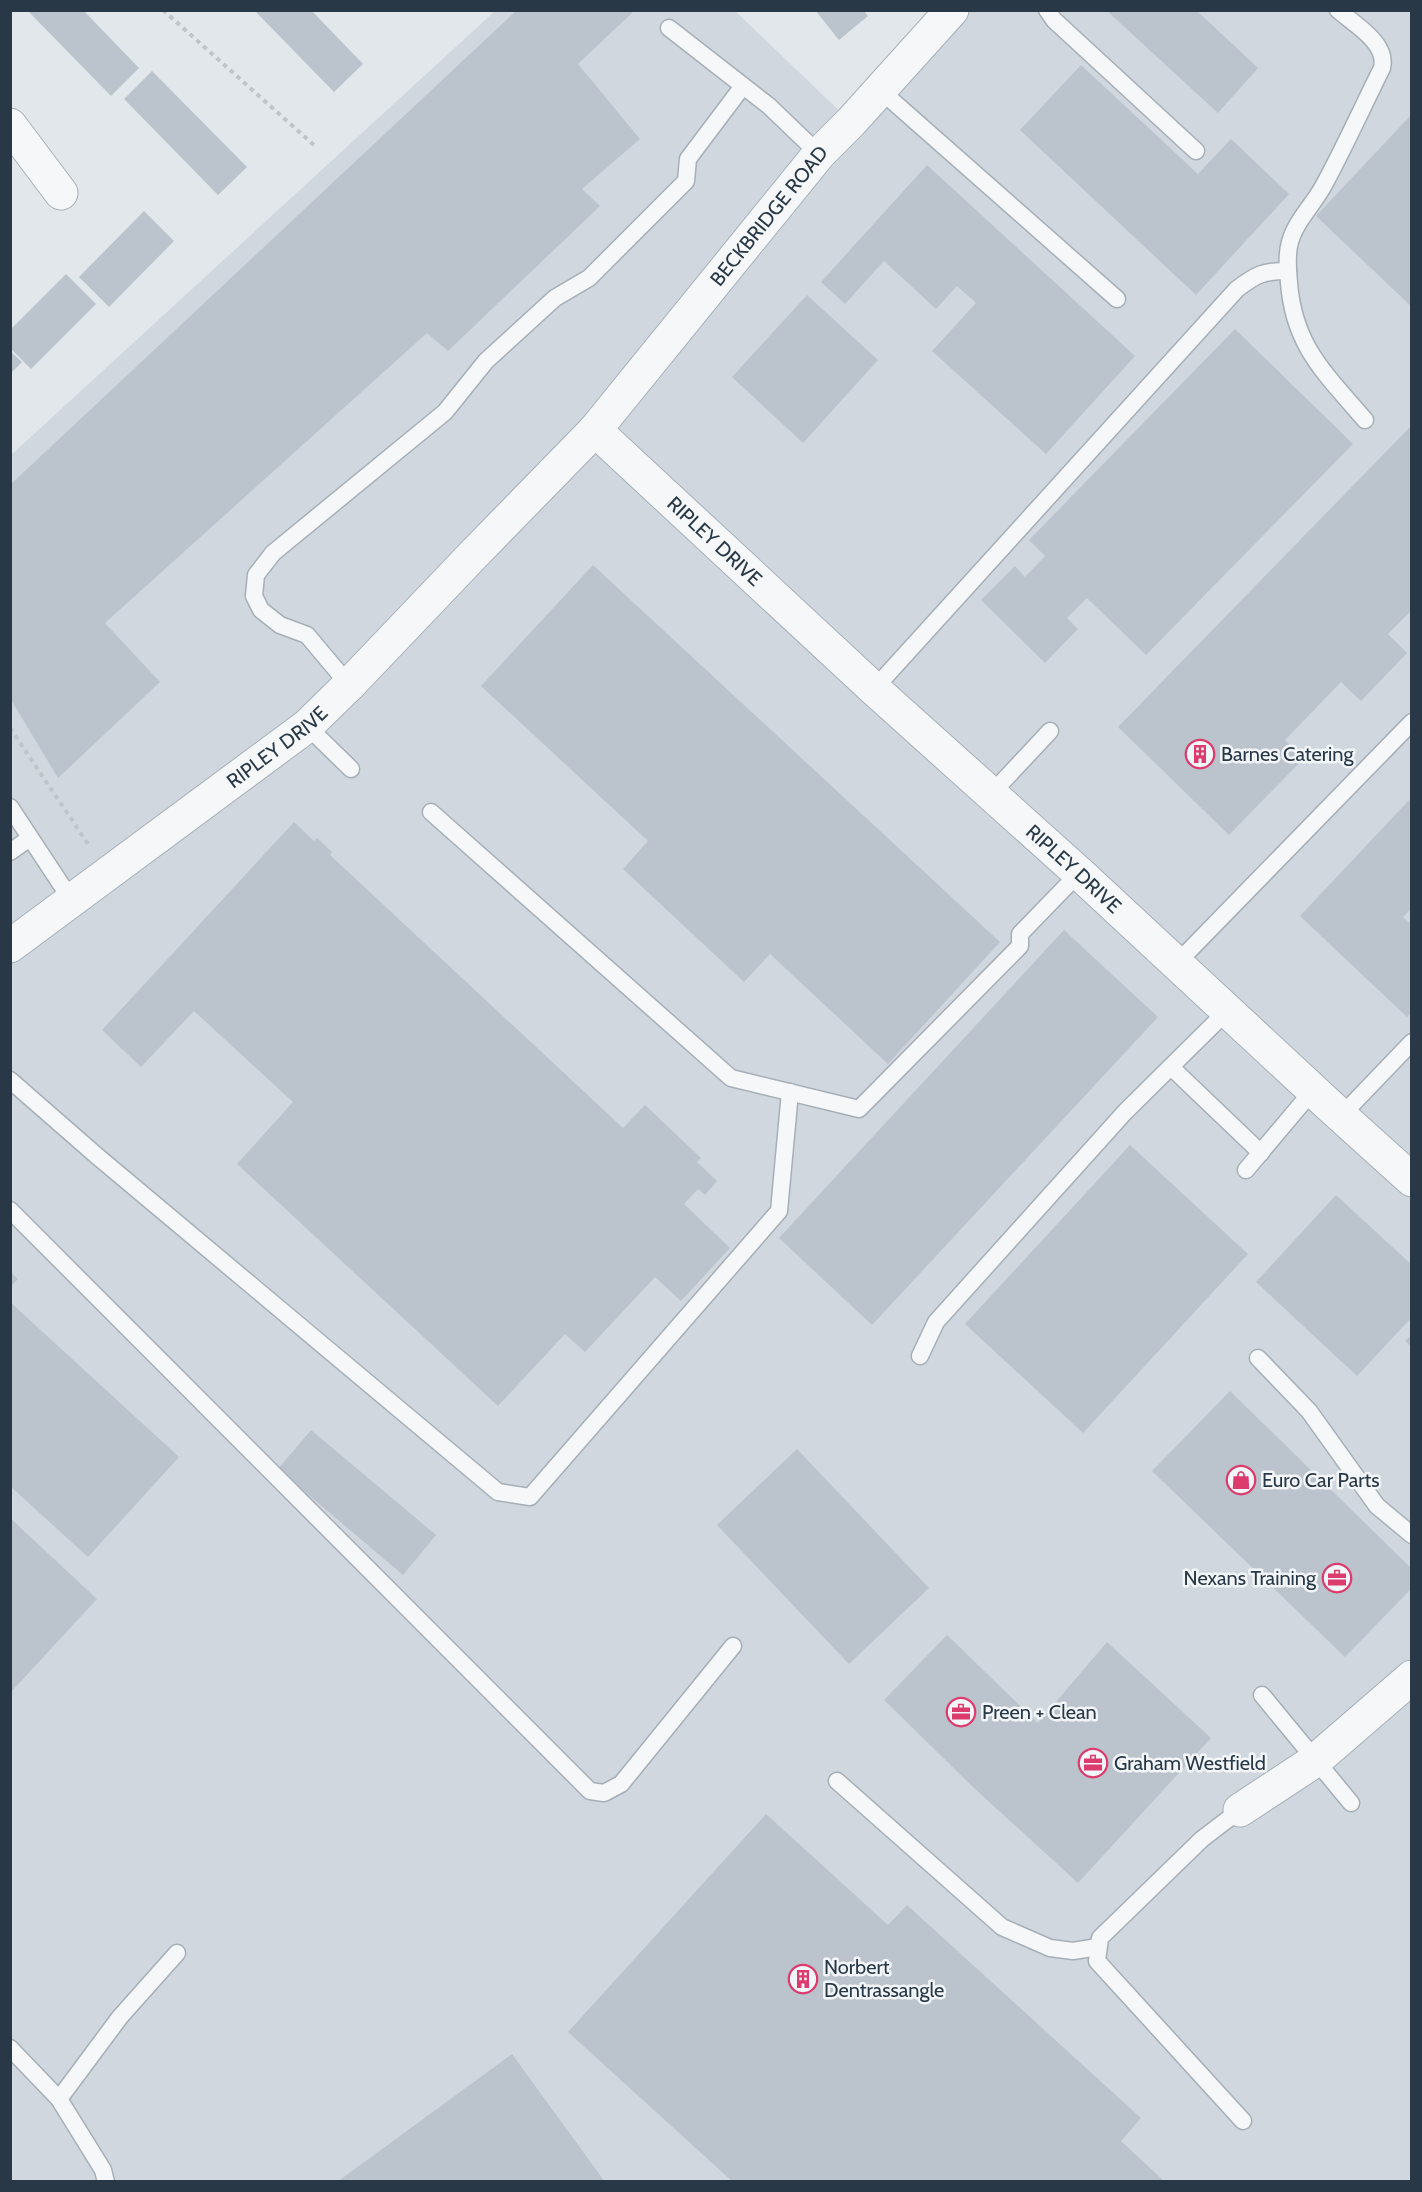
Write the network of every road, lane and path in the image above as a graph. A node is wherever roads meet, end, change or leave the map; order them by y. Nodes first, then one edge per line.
1 (163, 10) edge
2 (952, 10) edge
3 (1047, 10) edge
4 (1338, 10) edge
5 (669, 28) dead end
6 (743, 86) junction
7 (880, 90) junction
8 (10, 125) edge
9 (316, 147) dead end
10 (1196, 151) dead end
11 (819, 154) junction
12 (61, 193) dead end
13 (1288, 271) junction
14 (1117, 299) dead end
15 (1365, 420) dead end
16 (595, 430) junction
17 (349, 685) junction
18 (874, 689) junction
19 (1412, 722) edge
20 (307, 726) junction
21 (10, 728) edge
22 (1050, 731) dead end
23 (351, 770) dead end
24 (992, 794) junction
25 (10, 807) edge
26 (431, 812) dead end
27 (30, 838) junction
28 (10, 852) edge
29 (1079, 873) junction
30 (109, 874) junction
31 (72, 901) junction
32 (10, 946) edge
33 (1178, 963) junction
34 (1228, 1010) junction
35 (1412, 1042) edge
36 (1171, 1067) junction
37 (10, 1080) edge
38 (1314, 1089) junction
39 (790, 1092) junction
40 (1341, 1116) junction
41 (1261, 1153) junction
42 (1246, 1170) dead end
43 (1408, 1170) edge
44 (10, 1210) edge
45 (920, 1356) dead end
46 (1258, 1358) dead end
47 (1412, 1535) edge
48 (733, 1646) dead end
49 (1412, 1677) edge
50 (1262, 1695) dead end
51 (1316, 1760) junction
52 (837, 1781) dead end
53 (1351, 1803) dead end
54 (1240, 1810) joint
55 (1098, 1947) junction
56 (177, 1953) dead end
57 (10, 2048) edge
58 (59, 2099) junction
59 (1243, 2121) dead end
60 (106, 2181) edge

1 - 9 path
2 - 7 street, BECKBRIDGE ROAD
3 - 10 lane
4 - 13 lane
5 - 6 lane
6 - 11 lane
6 - 17 lane
7 - 11 street, BECKBRIDGE ROAD
7 - 14 lane
8 - 12 street
11 - 16 street, BECKBRIDGE ROAD
13 - 15 lane
13 - 18 lane
16 - 17 street, RIPLEY DRIVE
16 - 18 street, RIPLEY DRIVE
17 - 20 street, RIPLEY DRIVE
18 - 24 street, RIPLEY DRIVE
19 - 33 lane
20 - 23 lane
20 - 30 street, RIPLEY DRIVE
21 - 30 path
22 - 24 lane
24 - 29 street, RIPLEY DRIVE
25 - 27 lane
26 - 39 lane
27 - 28 lane
27 - 31 lane
29 - 33 street, RIPLEY DRIVE
29 - 39 lane
30 - 31 street, RIPLEY DRIVE
31 - 32 street, RIPLEY DRIVE
33 - 34 street, RIPLEY DRIVE
34 - 36 lane
34 - 38 street, RIPLEY DRIVE
35 - 40 lane
36 - 41 lane
36 - 45 lane
37 - 39 lane
38 - 40 street, RIPLEY DRIVE
38 - 41 lane
40 - 43 street, RIPLEY DRIVE
41 - 42 lane
44 - 48 lane
46 - 47 lane
49 - 51 street
50 - 51 lane
51 - 53 lane
51 - 54 street
52 - 55 lane
54 - 55 lane
55 - 59 lane
56 - 58 lane
57 - 58 lane
58 - 60 lane

